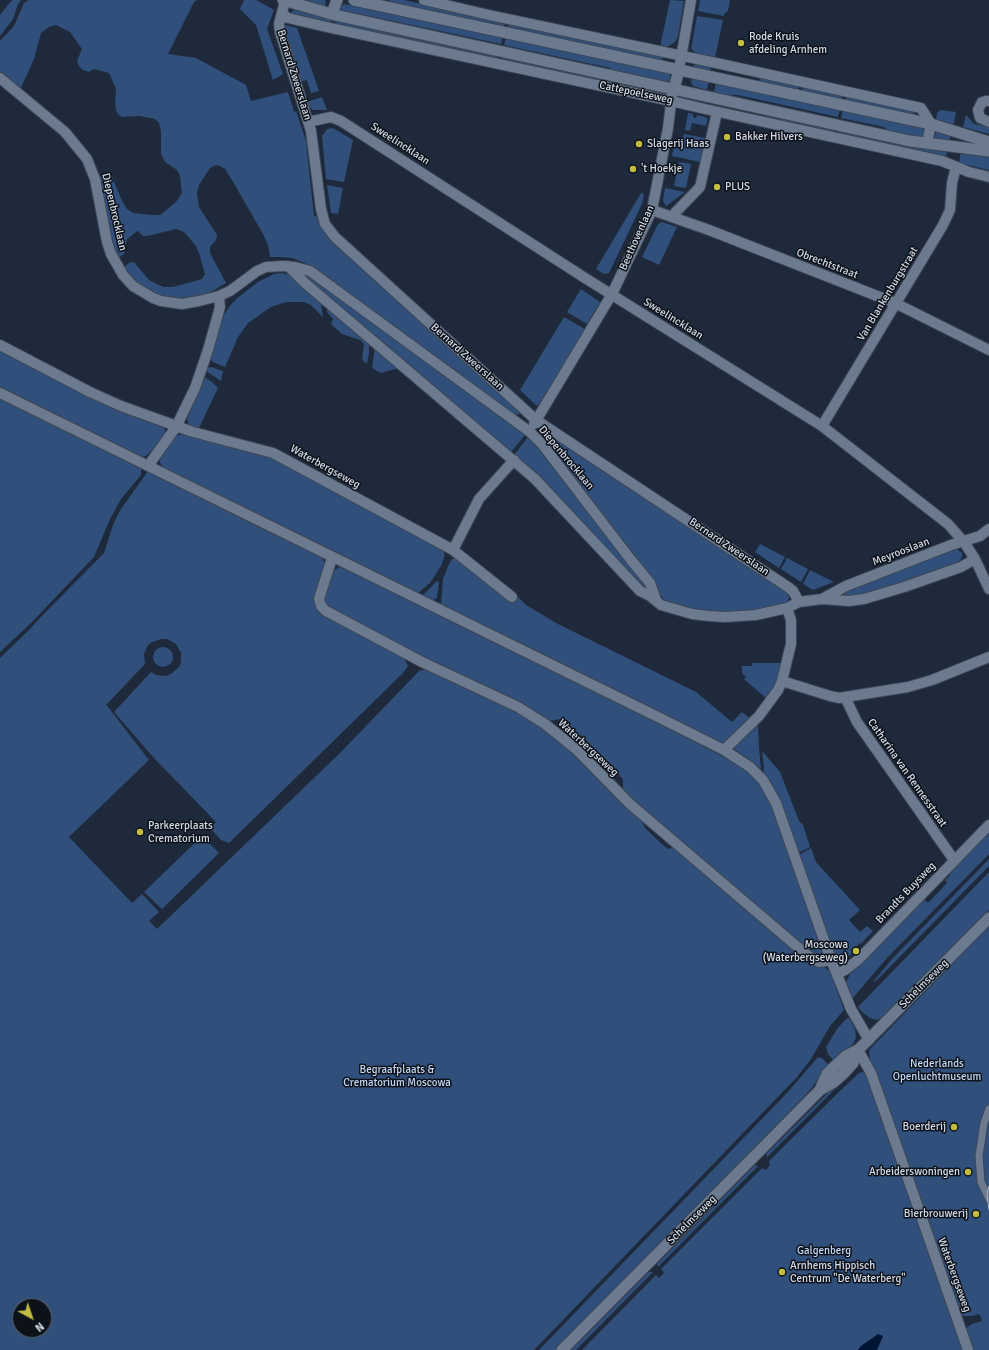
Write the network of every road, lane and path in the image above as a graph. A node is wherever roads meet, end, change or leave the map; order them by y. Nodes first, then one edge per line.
1 (285, 0) edge
2 (337, 0) edge
3 (354, 0) edge
4 (424, 0) edge
5 (691, 0) edge
6 (282, 14) junction
7 (335, 15) junction
8 (681, 55) junction
9 (678, 70) junction
10 (0, 78) edge
11 (674, 89) junction
12 (671, 101) junction
13 (989, 101) edge
14 (717, 112) junction
15 (308, 122) junction
16 (989, 122) edge
17 (931, 124) junction
18 (989, 142) edge
19 (927, 143) junction
20 (989, 151) edge
21 (956, 166) junction
22 (989, 177) edge
23 (652, 210) junction
24 (671, 217) junction
25 (288, 266) junction
26 (612, 294) junction
27 (219, 296) junction
28 (895, 303) junction
29 (0, 345) edge
30 (989, 350) edge
31 (0, 393) edge
32 (536, 420) junction
33 (822, 426) junction
34 (176, 427) junction
35 (530, 432) junction
36 (514, 460) junction
37 (148, 466) junction
38 (989, 529) edge
39 (964, 542) junction
40 (453, 550) junction
41 (332, 558) junction
42 (975, 559) junction
43 (989, 589) edge
44 (512, 597) dead end
45 (656, 600) junction
46 (822, 600) junction
47 (800, 602) junction
48 (787, 608) junction
49 (989, 657) edge
50 (782, 681) junction
51 (845, 698) junction
52 (724, 750) junction
53 (989, 825) edge
54 (954, 860) junction
55 (989, 918) edge
56 (831, 960) junction
57 (837, 974) junction
58 (869, 1040) junction
59 (858, 1050) junction
60 (989, 1109) edge
61 (989, 1199) edge
62 (562, 1350) edge
63 (968, 1350) edge

1 - 6 street, Bernard Zweerslaan
1 - 7 street, Cattepoelseweg
2 - 7 street
3 - 9 street
4 - 8 street
5 - 8 street, Beethovenlaan
6 - 12 street, Cattepoelseweg
6 - 15 street, Bernard Zweerslaan
7 - 11 street, Cattepoelseweg
8 - 9 street, Beethovenlaan
8 - 17 street
9 - 11 street, Beethovenlaan
9 - 17 street
10 - 27 street, Diepenbrocklaan
11 - 12 street, Beethovenlaan
11 - 19 street, Cattepoelseweg
12 - 14 street, Cattepoelseweg
12 - 23 street, Beethovenlaan
13 - 16 street
14 - 21 street, Cattepoelseweg
14 - 24 street, Beethovenlaan
15 - 26 street, Sweelincklaan
15 - 32 street, Bernard Zweerslaan
17 - 18 street
17 - 19 street
19 - 20 street, Cattepoelseweg
21 - 22 street, Cattepoelseweg
21 - 28 street, Van Blankenburgstraat
23 - 24 street, Obrechtstraat
23 - 26 street, Beethovenlaan
24 - 28 street, Obrechtstraat
25 - 27 street, Diepenbrocklaan
25 - 35 street, Diepenbrocklaan
25 - 36 street
26 - 32 street, Beethovenlaan
26 - 33 street, Sweelincklaan
27 - 34 street
28 - 30 street, Obrechtstraat
28 - 33 street, Van Blankenburgstraat
29 - 34 street, Waterbergseweg
31 - 37 street
32 - 35 street, Beethovenlaan
32 - 47 street, Bernard Zweerslaan
33 - 39 street, Sweelincklaan
34 - 37 street
34 - 40 street, Waterbergseweg
35 - 45 street, Diepenbrocklaan
36 - 40 street
36 - 45 street
37 - 41 street
38 - 39 street, Meyrooslaan
39 - 42 street, Sweelincklaan
39 - 46 street, Meyrooslaan
40 - 44 street, Waterbergseweg
41 - 52 street
41 - 56 street, Waterbergseweg
42 - 43 street, Sweelincklaan
42 - 46 street, Meyrooslaan
45 - 48 street
46 - 47 street, Meyrooslaan
47 - 48 street
48 - 50 street
49 - 51 street
50 - 51 street
50 - 52 street
51 - 54 street, Catharina van Rennesstraat
52 - 56 street
53 - 54 street, Brandts Buysweg
54 - 57 street, Brandts Buysweg
55 - 58 street, Schelmseweg
56 - 57 street
57 - 58 street
58 - 59 street, Schelmseweg
59 - 62 street, Schelmseweg
59 - 63 street, Waterbergseweg
60 - 61 street

